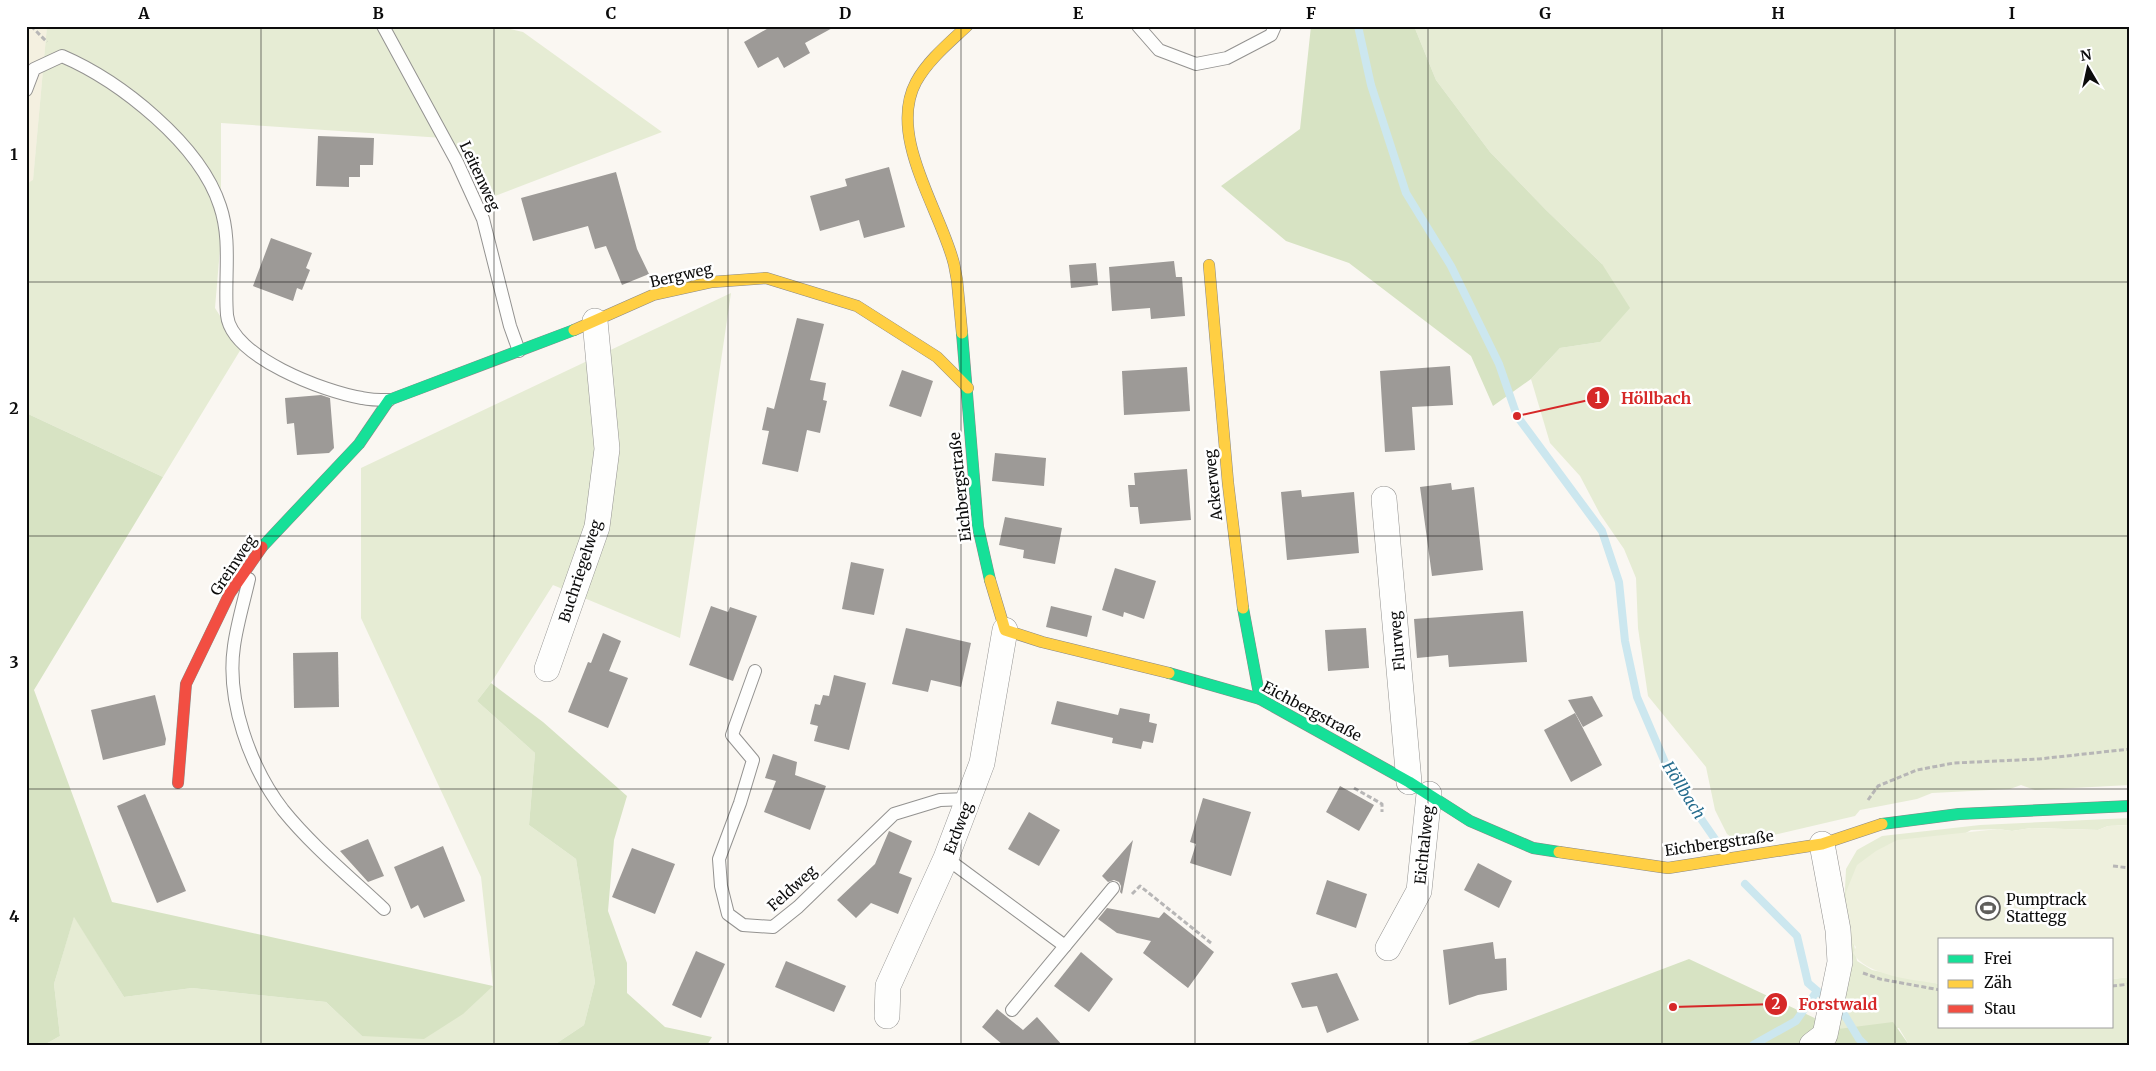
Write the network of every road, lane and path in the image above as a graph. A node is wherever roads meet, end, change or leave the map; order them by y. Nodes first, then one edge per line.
1 (383, 26) edge
2 (967, 26) edge
3 (1138, 26) edge
4 (1275, 26) edge
5 (26, 90) edge
6 (1209, 265) dead end
7 (595, 321) junction
8 (519, 351) junction
9 (968, 388) junction
10 (389, 400) junction
11 (1384, 500) dead end
12 (254, 557) junction
13 (1005, 630) junction
14 (547, 670) dead end
15 (755, 671) dead end
16 (1260, 699) junction
17 (2130, 748) edge
18 (178, 783) dead end
19 (1354, 788) dead end
20 (1419, 788) junction
21 (968, 799) junction
22 (1866, 802) dead end
23 (2130, 806) edge
24 (1382, 812) dead end
25 (1822, 844) junction
26 (946, 858) junction
27 (2113, 866) dead end
28 (2130, 868) edge
29 (1140, 886) dead end
30 (1112, 888) dead end
31 (384, 909) dead end
32 (1211, 943) dead end
33 (1065, 946) junction
34 (1388, 948) dead end
35 (1840, 962) junction
36 (2130, 984) edge
37 (2114, 986) edge
38 (1938, 990) edge
39 (1012, 1010) dead end
40 (887, 1016) dead end
41 (1812, 1045) edge

1 - 8 lane, Leitenweg
2 - 9 street, Eichbergstraße
3 - 4 lane
5 - 10 lane
6 - 16 street, Ackerweg
7 - 8 street, Bergweg
7 - 9 street, Bergweg
7 - 14 street, Buchriegelweg
8 - 10 street, Bergweg
9 - 13 street, Eichbergstraße
10 - 12 street, Greinweg
11 - 20 street, Flurweg
12 - 18 street, Greinweg
12 - 31 lane
13 - 16 street, Eichbergstraße
13 - 21 street, Erdweg
15 - 21 lane, Feldweg
16 - 20 street, Eichbergstraße
17 - 22 path
19 - 24 path
20 - 25 street, Eichbergstraße
20 - 34 street, Eichtalweg
21 - 26 street, Erdweg
23 - 25 street, Eichbergstraße
25 - 35 street
26 - 33 lane
26 - 40 street, Erdweg
27 - 28 path
29 - 32 path
30 - 33 lane
33 - 39 lane
35 - 38 path
35 - 41 street
36 - 37 path

